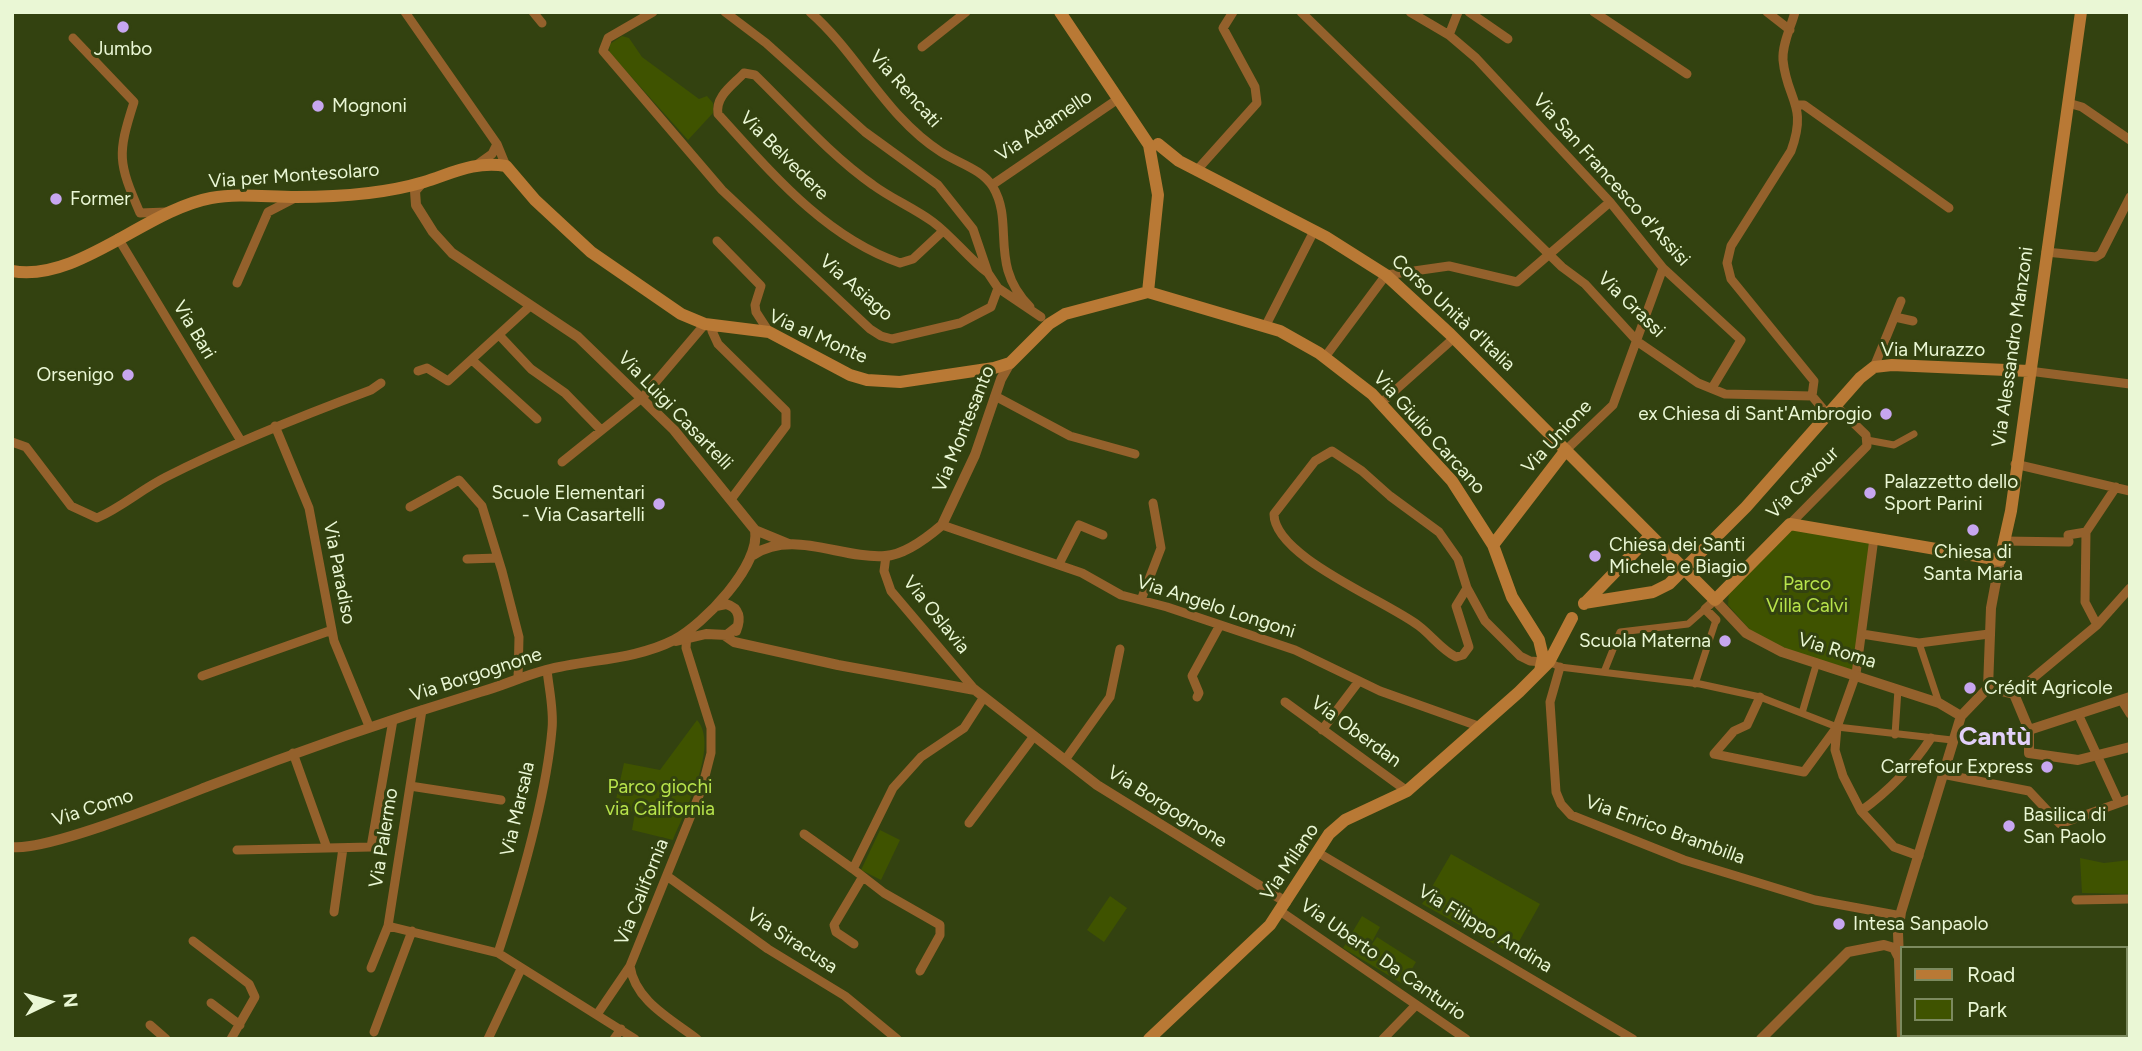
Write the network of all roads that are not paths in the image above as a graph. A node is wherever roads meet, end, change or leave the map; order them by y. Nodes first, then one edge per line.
1 (533, 12) edge
2 (653, 12) edge
3 (725, 12) edge
4 (810, 12) edge
5 (967, 12) edge
6 (1060, 12) edge
7 (1233, 12) edge
8 (1301, 12) edge
9 (1409, 12) edge
10 (1458, 12) edge
11 (1469, 12) edge
12 (1594, 12) edge
13 (1767, 12) edge
14 (1795, 12) edge
15 (2081, 12) edge
16 (409, 13) edge
17 (542, 23) dead end
18 (1790, 30) junction
19 (1449, 35) junction
20 (73, 38) dead end
21 (1508, 39) dead end
22 (922, 47) dead end
23 (1687, 74) dead end
24 (1118, 99) junction
25 (2068, 103) junction
26 (1798, 105) junction
27 (1152, 140) junction
28 (2130, 140) edge
29 (497, 144) junction
30 (478, 164) junction
31 (506, 166) junction
32 (1197, 170) junction
33 (422, 183) junction
34 (992, 185) junction
35 (389, 190) junction
36 (297, 197) junction
37 (2130, 197) edge
38 (415, 201) junction
39 (1610, 202) junction
40 (1949, 208) dead end
41 (171, 212) junction
42 (943, 230) junction
43 (1314, 231) junction
44 (118, 238) junction
45 (717, 241) dead end
46 (2046, 252) junction
47 (1550, 254) junction
48 (1663, 268) junction
49 (12, 271) edge
50 (988, 273) junction
51 (1386, 275) junction
52 (237, 283) dead end
53 (998, 288) junction
54 (1148, 292) junction
55 (1901, 300) dead end
56 (529, 307) junction
57 (1895, 317) junction
58 (1045, 321) junction
59 (1913, 321) dead end
60 (705, 324) junction
61 (719, 325) junction
62 (1266, 325) junction
63 (769, 332) junction
64 (499, 336) junction
65 (1454, 338) junction
66 (1638, 342) junction
67 (1325, 358) junction
68 (472, 360) junction
69 (1874, 368) junction
70 (2029, 371) junction
71 (418, 372) dead end
72 (998, 372) junction
73 (381, 383) dead end
74 (2130, 384) edge
75 (1712, 388) junction
76 (995, 396) junction
77 (1812, 396) junction
78 (643, 397) junction
79 (1381, 403) junction
80 (1832, 411) junction
81 (537, 419) dead end
82 (275, 426) junction
83 (601, 430) junction
84 (1914, 433) dead end
85 (1867, 440) junction
86 (241, 441) junction
87 (12, 442) edge
88 (1566, 450) junction
89 (1135, 454) dead end
90 (562, 461) dead end
91 (2015, 464) junction
92 (2116, 487) junction
93 (2130, 491) edge
94 (732, 498) junction
95 (1153, 503) dead end
96 (410, 507) dead end
97 (1790, 524) junction
98 (942, 525) junction
99 (755, 530) junction
100 (2086, 532) junction
101 (1103, 535) dead end
102 (1650, 536) junction
103 (1874, 538) junction
104 (2005, 541) junction
105 (789, 544) junction
106 (1493, 545) junction
107 (752, 555) junction
108 (886, 556) junction
109 (498, 558) junction
110 (467, 559) dead end
111 (2000, 560) junction
112 (1059, 564) junction
113 (736, 580) junction
114 (2130, 588) edge
115 (1467, 589) junction
116 (1141, 600) junction
117 (1584, 603) junction
118 (1710, 604) junction
119 (735, 608) junction
120 (713, 609) junction
121 (1572, 618) junction
122 (1716, 620) joint
123 (1220, 625) junction
124 (2097, 625) junction
125 (737, 627) junction
126 (332, 630) junction
127 (1862, 634) junction
128 (1989, 634) junction
129 (723, 635) junction
130 (1539, 640) junction
131 (684, 641) junction
132 (741, 643) junction
133 (1919, 643) junction
134 (1120, 649) dead end
135 (1817, 662) junction
136 (1548, 666) junction
137 (547, 670) junction
138 (1604, 672) junction
139 (1856, 674) junction
140 (202, 676) dead end
141 (518, 679) junction
142 (1359, 681) junction
143 (1695, 684) junction
144 (1988, 688) junction
145 (1898, 689) junction
146 (980, 693) junction
147 (2014, 694) junction
148 (1197, 697) dead end
149 (1760, 697) junction
150 (2126, 699) edge
151 (1285, 702) dead end
152 (1938, 703) junction
153 (422, 710) junction
154 (1802, 713) junction
155 (2078, 714) junction
156 (2130, 714) edge
157 (1961, 716) junction
158 (393, 720) junction
159 (369, 726) junction
160 (1478, 726) junction
161 (1837, 727) junction
162 (1322, 730) junction
163 (2029, 730) junction
164 (1895, 735) junction
165 (1034, 736) junction
166 (1931, 738) junction
167 (1952, 740) junction
168 (2130, 747) edge
169 (293, 753) junction
170 (2097, 756) junction
171 (1065, 760) junction
172 (1942, 774) junction
173 (410, 786) junction
174 (1407, 791) junction
175 (184, 796) joint
176 (2130, 799) edge
177 (501, 800) dead end
178 (2119, 803) junction
179 (1861, 811) junction
180 (969, 823) dead end
181 (804, 834) dead end
182 (12, 847) edge
183 (327, 848) junction
184 (343, 848) junction
185 (237, 850) dead end
186 (1317, 852) junction
187 (1919, 856) junction
188 (853, 869) junction
189 (667, 876) junction
190 (862, 878) junction
191 (2076, 900) dead end
192 (2130, 900) edge
193 (1283, 907) junction
194 (334, 912) dead end
195 (1896, 915) dead end
196 (388, 926) junction
197 (412, 932) junction
198 (1898, 933) junction
199 (194, 942) dead end
200 (854, 944) dead end
201 (1884, 946) junction
202 (498, 953) junction
203 (1898, 957) junction
204 (630, 966) junction
205 (371, 968) dead end
206 (521, 969) junction
207 (920, 971) dead end
208 (1900, 986) edge
209 (211, 1003) dead end
210 (1416, 1004) junction
211 (597, 1013) junction
212 (150, 1025) dead end
213 (240, 1025) junction
214 (621, 1029) junction
215 (374, 1032) dead end
216 (166, 1039) edge
217 (231, 1039) edge
218 (488, 1039) edge
219 (614, 1039) edge
220 (635, 1039) edge
221 (697, 1039) edge
222 (897, 1039) edge
223 (1149, 1039) edge
224 (1383, 1039) edge
225 (1466, 1039) edge
226 (1633, 1039) edge
227 (1761, 1039) edge

1 - 17 street
2 - 53 street, Via Asiago
3 - 50 street
4 - 34 street, Via Rencati
5 - 22 street
6 - 24 main road
7 - 32 street
8 - 47 street, Via Grassi
9 - 19 street, Via San Francesco d'Assisi
10 - 19 street
11 - 21 street
12 - 23 street
13 - 18 street
14 - 18 street
15 - 25 main road, Via Alessandro Manzoni
16 - 29 street
18 - 26 street
19 - 39 street, Via San Francesco d'Assisi
20 - 41 street
24 - 27 main road
24 - 34 street, Via Adamello
25 - 28 street
25 - 46 main road, Via Alessandro Manzoni
26 - 40 street
26 - 77 street
27 - 32 main road, Corso Unità d'Italia
27 - 54 main road
29 - 30 street
29 - 31 street
30 - 31 main road, Via per Montesolaro
30 - 33 main road, Via per Montesolaro
31 - 60 main road, Via al Monte
32 - 43 main road, Corso Unità d'Italia
33 - 35 main road, Via per Montesolaro
33 - 38 street
34 - 58 street
35 - 36 main road, Via per Montesolaro
35 - 38 street
36 - 41 main road, Via per Montesolaro
36 - 52 street
37 - 46 street
38 - 56 street, Via Luigi Casartelli
39 - 47 street
39 - 48 street, Via San Francesco d'Assisi
41 - 44 main road, Via per Montesolaro
42 - 42 street, Via Belvedere
42 - 50 street, Via Belvedere
43 - 51 main road, Corso Unità d'Italia
43 - 62 street
44 - 49 main road, Via per Montesolaro
44 - 86 street, Via Bari
45 - 63 street
46 - 70 main road, Via Alessandro Manzoni
47 - 51 street
47 - 66 street, Via Grassi
48 - 66 street, Via Unione
48 - 75 street, Via San Francesco d'Assisi
50 - 53 street
51 - 65 main road, Corso Unità d'Italia
51 - 67 street
53 - 58 street
54 - 58 main road, Via al Monte
54 - 62 main road, Via Giulio Carcano
55 - 57 street
56 - 64 street
56 - 78 street, Via Luigi Casartelli
57 - 59 street
57 - 69 street
58 - 72 main road, Via al Monte
60 - 61 main road, Via al Monte
60 - 78 street
61 - 63 main road, Via al Monte
61 - 94 street
62 - 67 main road, Via Giulio Carcano
63 - 72 main road, Via al Monte
64 - 68 street
64 - 83 street
65 - 79 street
65 - 88 main road, Corso Unità d'Italia
66 - 75 street, Via Grassi
66 - 88 street, Via Unione
67 - 79 main road, Via Giulio Carcano
68 - 71 street
68 - 81 street
69 - 70 main road, Via Murazzo
69 - 80 main road, Via Murazzo
70 - 74 street, Via Murazzo
70 - 91 main road, Via Alessandro Manzoni
72 - 76 street, Via Montesanto
73 - 82 street
75 - 77 street, Via Grassi
76 - 89 street
76 - 98 street, Via Montesanto
77 - 80 street, Via Cavour
78 - 83 street
78 - 94 street, Via Luigi Casartelli
79 - 106 main road, Via Giulio Carcano
80 - 85 street, Via Cavour
80 - 117 main road, Via Murazzo
82 - 86 street
82 - 126 street, Via Paradiso
83 - 90 street
84 - 85 street
85 - 97 street, Via Cavour
86 - 87 street
88 - 102 main road, Corso Unità d'Italia
88 - 106 main road, Via Unione
91 - 92 street
91 - 104 main road, Via Alessandro Manzoni
92 - 93 street
92 - 100 street
94 - 99 street, Via Luigi Casartelli
95 - 116 street
96 - 109 street
97 - 103 main road
97 - 118 main road, Via Cavour
98 - 108 street
98 - 112 street, Via Angelo Longoni
99 - 105 street
99 - 107 street
100 - 104 street
100 - 124 street
101 - 112 street
102 - 117 main road
102 - 118 main road, Corso Unità d'Italia
103 - 111 main road
103 - 127 street
104 - 111 main road, Via Alessandro Manzoni
105 - 107 street
105 - 108 street
106 - 130 main road, Via Giulio Carcano
107 - 113 street, Via Borgognone
108 - 146 street, Via Oslavia
109 - 110 street
109 - 141 street
111 - 128 street, Via Alessandro Manzoni
112 - 116 street, Via Angelo Longoni
113 - 119 street
113 - 120 street, Via Borgognone
114 - 124 street
115 - 115 street
115 - 136 street
116 - 123 street, Via Angelo Longoni
117 - 121 main road
118 - 122 street
118 - 135 street, Via Roma
118 - 138 street, Via Cavour
119 - 120 street
119 - 125 street
120 - 129 street
120 - 131 street, Via Borgognone
121 - 130 main road
121 - 136 main road
122 - 143 street
123 - 142 street, Via Angelo Longoni
123 - 148 street
124 - 147 street
125 - 129 street
125 - 132 street
126 - 140 street
126 - 159 street, Via Paradiso
127 - 133 street
127 - 139 street
128 - 133 street
128 - 144 street, Via Alessandro Manzoni
129 - 131 street, Via Borgognone
129 - 132 street, Via Borgognone
130 - 136 main road
131 - 137 street, Via Borgognone
131 - 189 street, Via California
132 - 146 street, Via Borgognone
133 - 152 street
134 - 171 street
135 - 139 street, Via Roma
135 - 154 street
136 - 138 street
136 - 160 main road, Via Milano
136 - 195 street, Via Enrico Brambilla
137 - 141 street, Via Borgognone
137 - 202 street, Via Marsala
138 - 143 street
139 - 145 street, Via Roma
139 - 161 street
141 - 153 street, Via Borgognone
142 - 160 street, Via Angelo Longoni
142 - 162 street
143 - 149 street
144 - 147 street
144 - 157 street
145 - 152 street, Via Roma
145 - 164 street
146 - 165 street, Via Borgognone
146 - 188 street
147 - 163 street
149 - 154 street
149 - 161 street
150 - 155 street
150 - 156 street
151 - 162 street, Via Oberdan
152 - 157 street, Via Roma
153 - 158 street, Via Borgognone
153 - 173 street, Via Palermo
154 - 161 street
155 - 163 street
155 - 170 street
157 - 167 street
158 - 159 street, Via Borgognone
158 - 184 street
159 - 169 street, Via Borgognone
160 - 174 main road, Via Milano
161 - 164 street
161 - 179 street
162 - 174 street, Via Oberdan
163 - 170 street
164 - 166 street
165 - 171 street, Via Borgognone
165 - 180 street
166 - 167 street
166 - 179 street
167 - 172 street
168 - 170 street
169 - 175 street, Via Borgognone
169 - 183 street
170 - 178 street
171 - 193 street, Via Borgognone
172 - 178 street
172 - 187 street
173 - 177 street
173 - 196 street, Via Palermo
174 - 186 main road, Via Milano
175 - 182 street, Via Como
176 - 178 street
179 - 187 street
181 - 188 street
183 - 184 street
183 - 185 street
184 - 194 street
186 - 193 main road, Via Milano
186 - 226 street, Via Filippo Andina
187 - 198 street
188 - 190 street
189 - 204 street, Via California
189 - 222 street, Via Siracusa
190 - 200 street
190 - 207 street
191 - 192 street
193 - 210 street, Via Uberto Da Canturio
193 - 223 main road, Via Milano
196 - 197 street
196 - 205 street, Via Palermo
197 - 202 street
197 - 215 street
198 - 201 street
198 - 203 street
199 - 213 street
201 - 203 street
201 - 227 street
202 - 206 street
203 - 208 street
204 - 211 street
204 - 221 street, Via California
206 - 211 street
206 - 218 street
209 - 213 street
210 - 224 street
210 - 225 street, Via Uberto Da Canturio
211 - 214 street
212 - 216 street
213 - 217 street
214 - 219 street
214 - 220 street

